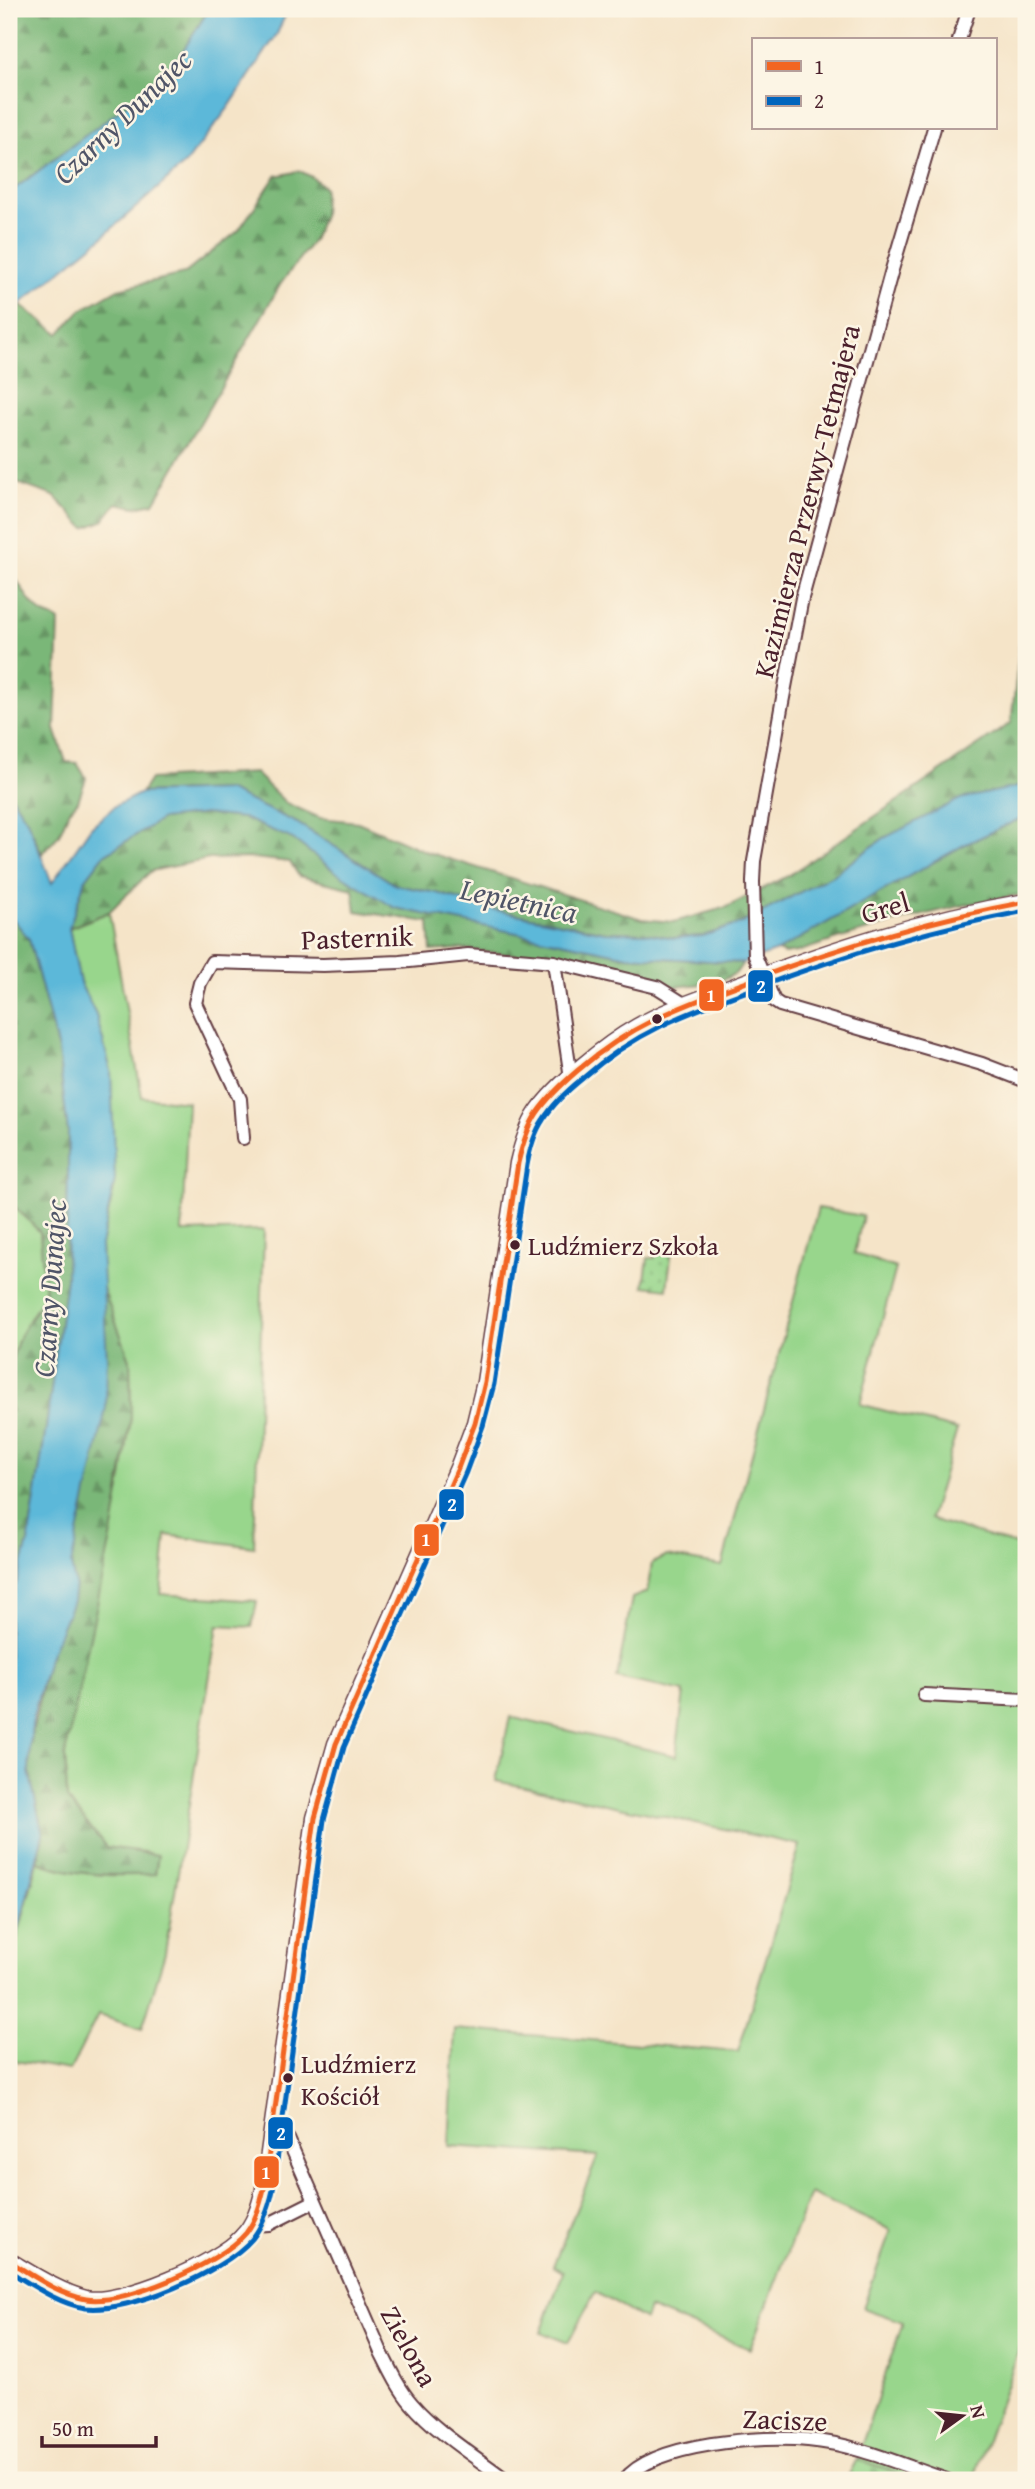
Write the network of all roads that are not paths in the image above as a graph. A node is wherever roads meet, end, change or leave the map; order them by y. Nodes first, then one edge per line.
1 (969, 9) edge
2 (961, 38) edge
3 (933, 130) edge
4 (1026, 902) edge
5 (554, 962) junction
6 (760, 970) junction
7 (684, 1004) junction
8 (570, 1078) junction
9 (1026, 1081) edge
10 (243, 1138) dead end
11 (923, 1695) dead end
12 (1026, 1700) edge
13 (273, 2127) junction
14 (315, 2201) junction
15 (252, 2225) junction
16 (9, 2261) edge
17 (506, 2480) edge
18 (625, 2480) edge
19 (947, 2480) edge

1 - 2 street
3 - 6 street, Kazimierza Przerwy-Tetmajera
4 - 6 street, Grel
5 - 7 street, Pasternik
5 - 8 street
5 - 10 street, Pasternik
6 - 7 street
6 - 9 street
7 - 8 street
8 - 13 street
11 - 12 street
13 - 14 street, Zielona
13 - 15 street
14 - 15 street
14 - 17 street, Zielona
15 - 16 street
18 - 19 street, Zacisze

